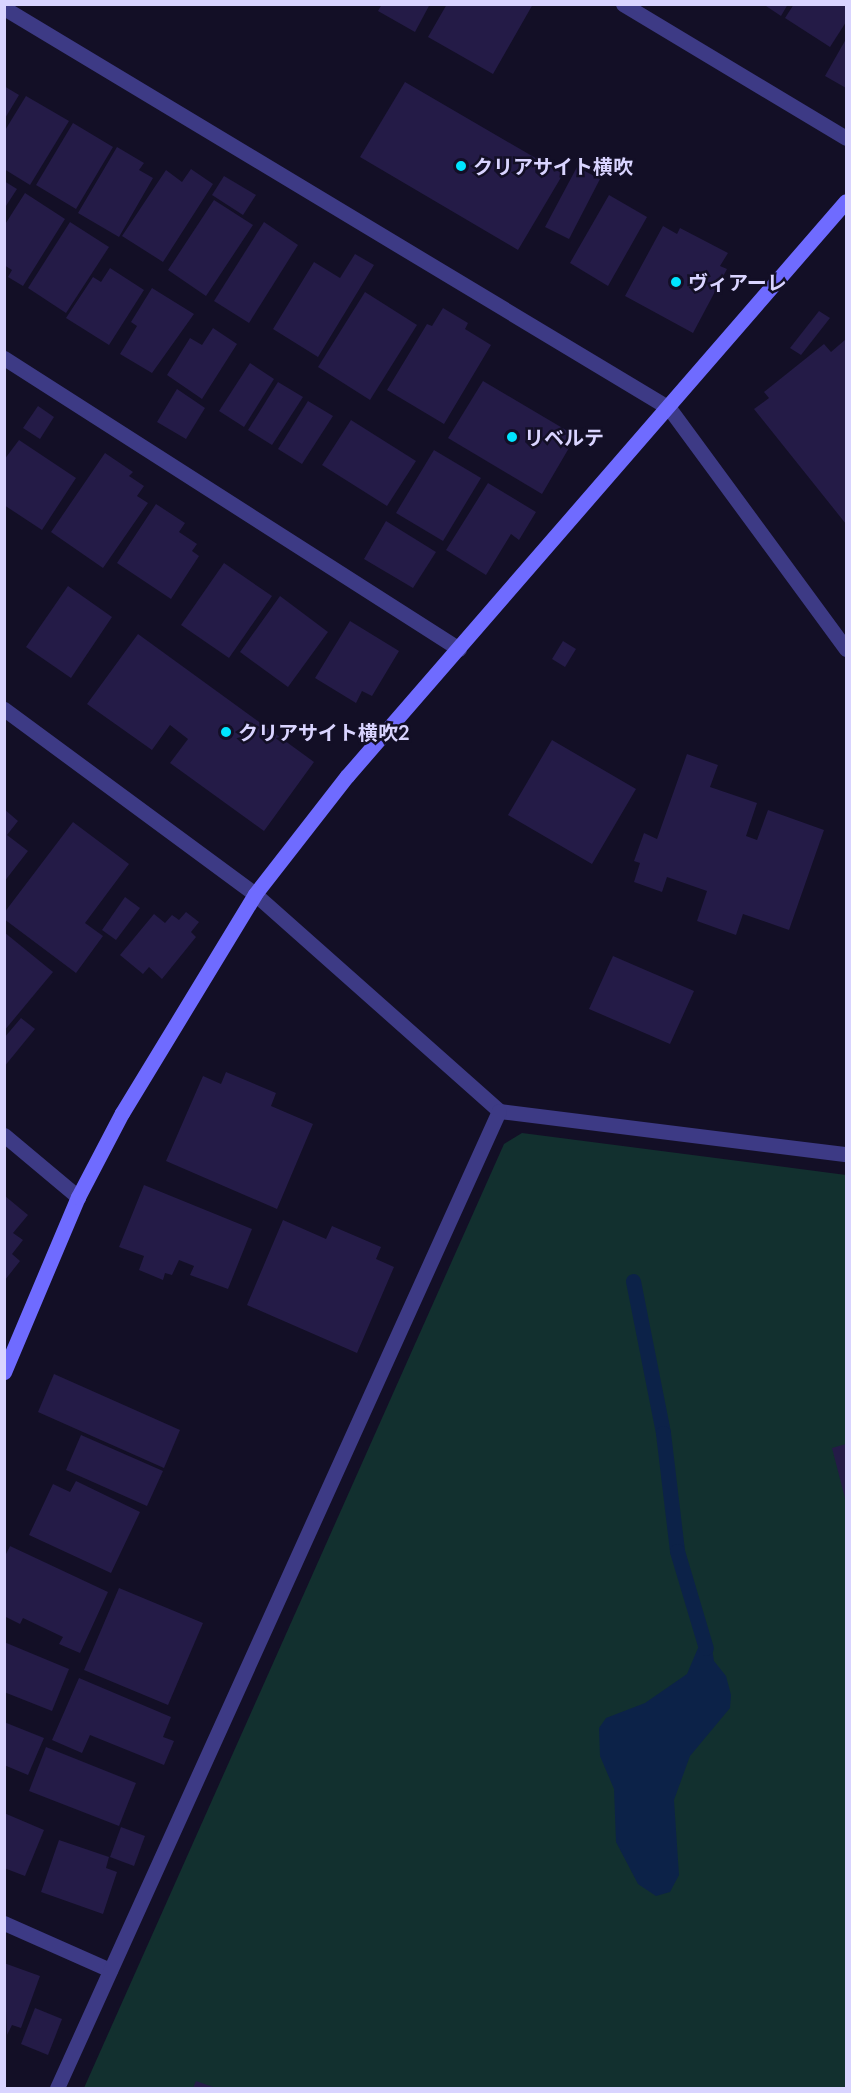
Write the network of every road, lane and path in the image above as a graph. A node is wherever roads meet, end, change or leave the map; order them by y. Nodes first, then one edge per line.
1 (623, 4) edge
2 (4, 8) edge
3 (846, 138) edge
4 (846, 201) edge
5 (4, 358) edge
6 (669, 408) junction
7 (459, 649) junction
8 (846, 649) edge
9 (4, 709) edge
10 (255, 894) junction
11 (500, 1111) junction
12 (4, 1136) edge
13 (846, 1154) edge
14 (78, 1197) junction
15 (4, 1372) edge
16 (4, 1923) edge
17 (110, 1970) junction
18 (57, 2088) edge

1 - 3 street
2 - 6 street
4 - 6 street
5 - 7 street
6 - 7 street
6 - 8 street
7 - 10 street
9 - 10 street
10 - 11 street
10 - 14 street
11 - 13 street
11 - 17 street
12 - 14 street
14 - 15 street
16 - 17 street
17 - 18 street

